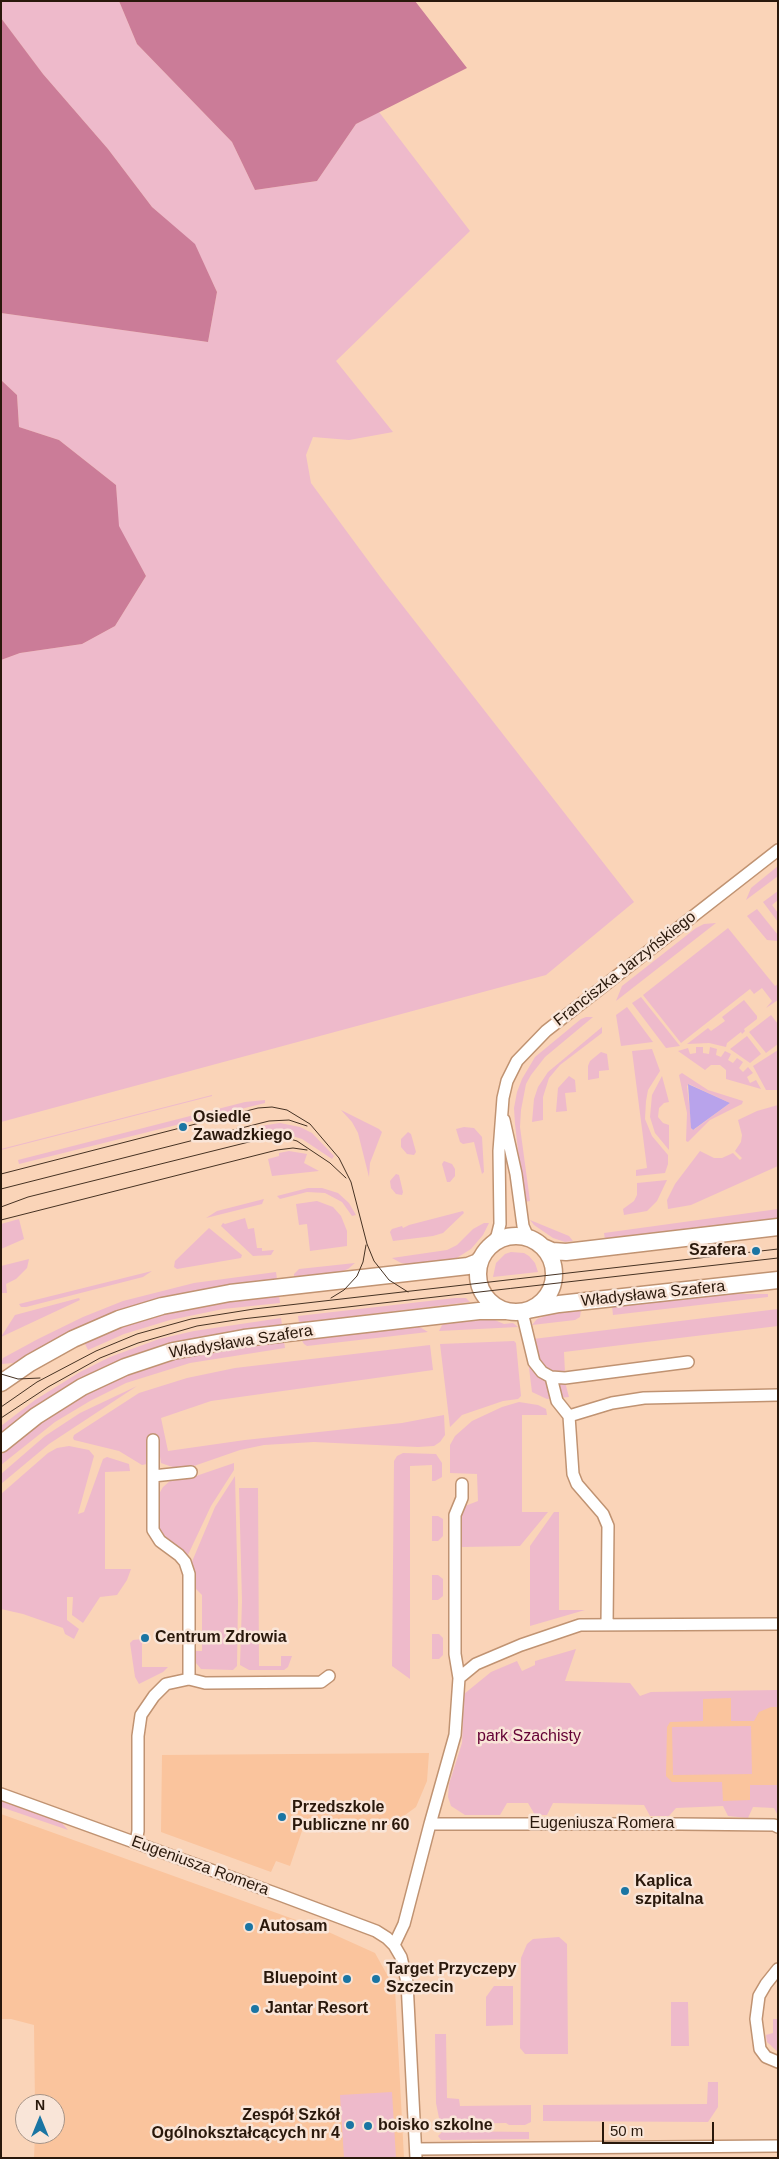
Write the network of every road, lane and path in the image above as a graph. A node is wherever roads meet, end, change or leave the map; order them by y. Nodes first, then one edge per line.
1 (778, 850) edge
2 (502, 1109) junction
3 (778, 1228) edge
4 (539, 1244) junction
5 (485, 1252) junction
6 (778, 1280) edge
7 (505, 1311) junction
8 (525, 1311) junction
9 (688, 1362) dead end
10 (551, 1377) junction
11 (1, 1383) edge
12 (778, 1395) edge
13 (569, 1416) junction
14 (152, 1440) dead end
15 (1, 1444) edge
16 (191, 1472) dead end
17 (153, 1476) junction
18 (462, 1484) dead end
19 (778, 1624) edge
20 (607, 1625) junction
21 (329, 1676) dead end
22 (459, 1678) junction
23 (189, 1679) junction
24 (1, 1794) edge
25 (430, 1824) junction
26 (776, 1826) edge
27 (136, 1842) junction
28 (394, 1946) junction
29 (778, 1969) edge
30 (778, 2062) edge
31 (778, 2146) edge
32 (416, 2154) edge

1 - 2 street, Franciszka Jarzyńskiego
2 - 4 street, Franciszka Jarzyńskiego
2 - 5 street, Franciszka Jarzyńskiego
3 - 4 main road
4 - 5 main road
4 - 8 main road
5 - 7 main road
5 - 11 main road
6 - 8 main road, Władysława Szafera
7 - 8 main road
7 - 15 main road, Władysława Szafera
8 - 10 street
9 - 10 street
10 - 13 street
12 - 13 street
13 - 20 street
14 - 17 street
16 - 17 street
17 - 23 street
18 - 22 street
19 - 20 street
20 - 22 street
21 - 23 street
22 - 25 street
23 - 27 street
24 - 27 street, Eugeniusza Romera
25 - 26 street, Eugeniusza Romera
25 - 28 street
27 - 28 street, Eugeniusza Romera
28 - 32 street
29 - 30 street
31 - 32 street

